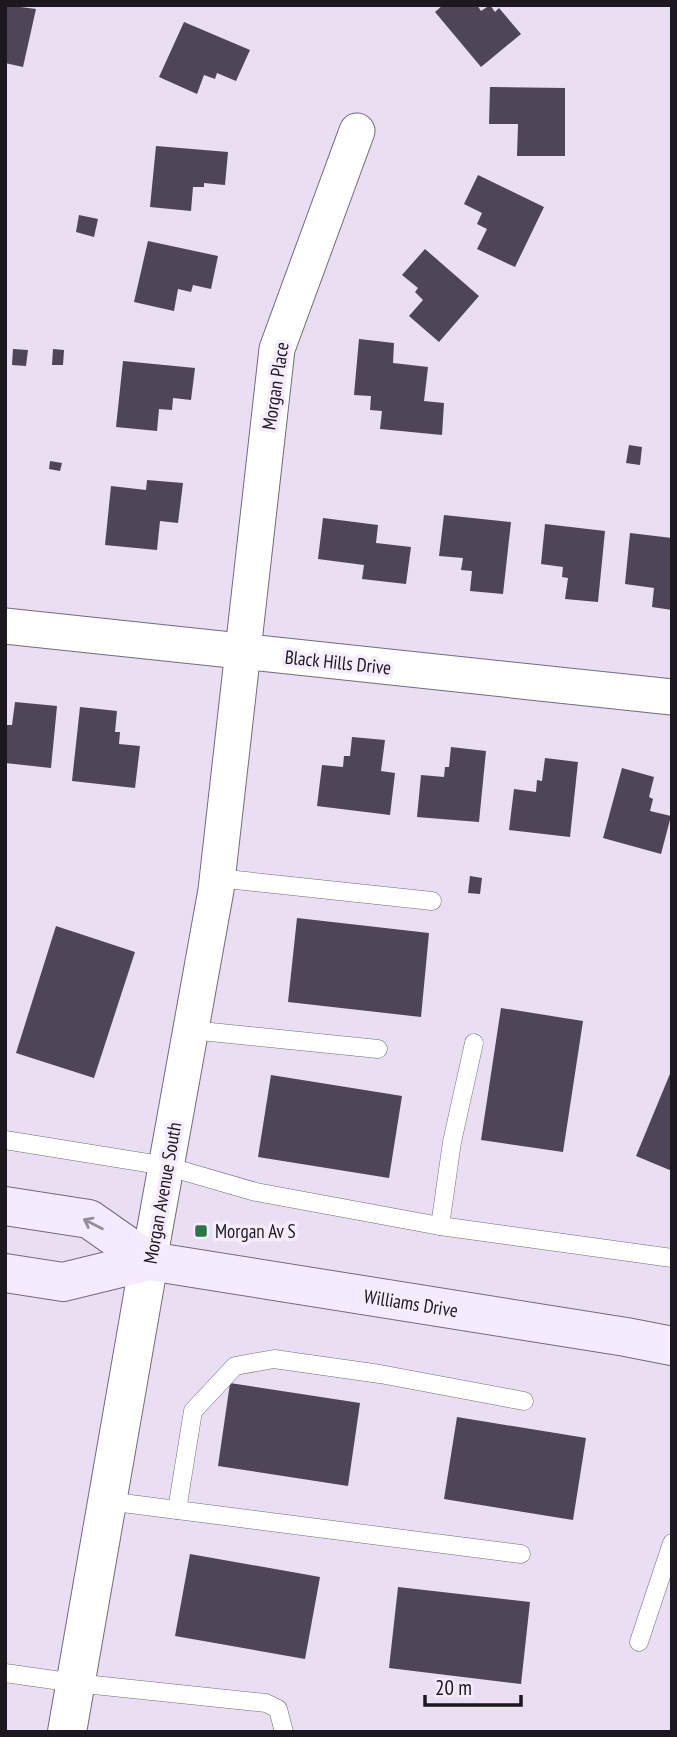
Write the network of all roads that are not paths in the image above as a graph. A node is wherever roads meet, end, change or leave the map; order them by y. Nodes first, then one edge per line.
1 (357, 131) dead end
2 (5, 626) edge
3 (244, 652) junction
4 (672, 697) edge
5 (217, 878) junction
6 (432, 901) dead end
7 (191, 1030) junction
8 (474, 1043) dead end
9 (378, 1049) dead end
10 (5, 1140) edge
11 (166, 1166) junction
12 (5, 1206) edge
13 (440, 1226) junction
14 (672, 1258) edge
15 (149, 1261) junction
16 (5, 1273) edge
17 (672, 1346) edge
18 (524, 1401) dead end
19 (107, 1501) junction
20 (177, 1510) junction
21 (672, 1543) edge
22 (521, 1554) dead end
23 (639, 1642) dead end
24 (5, 1673) edge
25 (75, 1683) junction
26 (67, 1732) edge
27 (284, 1732) edge

1 - 3 street, Morgan Place
2 - 3 street, Black Hills Drive
3 - 4 street, Black Hills Drive
3 - 5 street, Morgan Avenue South
5 - 6 lane
5 - 7 street, Morgan Avenue South
7 - 9 lane
7 - 11 street, Morgan Avenue South
8 - 13 lane
10 - 11 lane
11 - 13 lane
11 - 15 street, Morgan Avenue South
15 -> 12 main road, Williams Drive
13 - 14 lane
15 - 16 main road, Williams Drive
15 - 17 main road, Williams Drive
15 - 19 street, Morgan Avenue South
18 - 20 lane
19 - 20 lane
19 - 25 street, Morgan Avenue South
20 - 22 lane
21 - 23 lane
24 - 25 lane
25 - 26 street, Morgan Avenue South
25 - 27 lane

